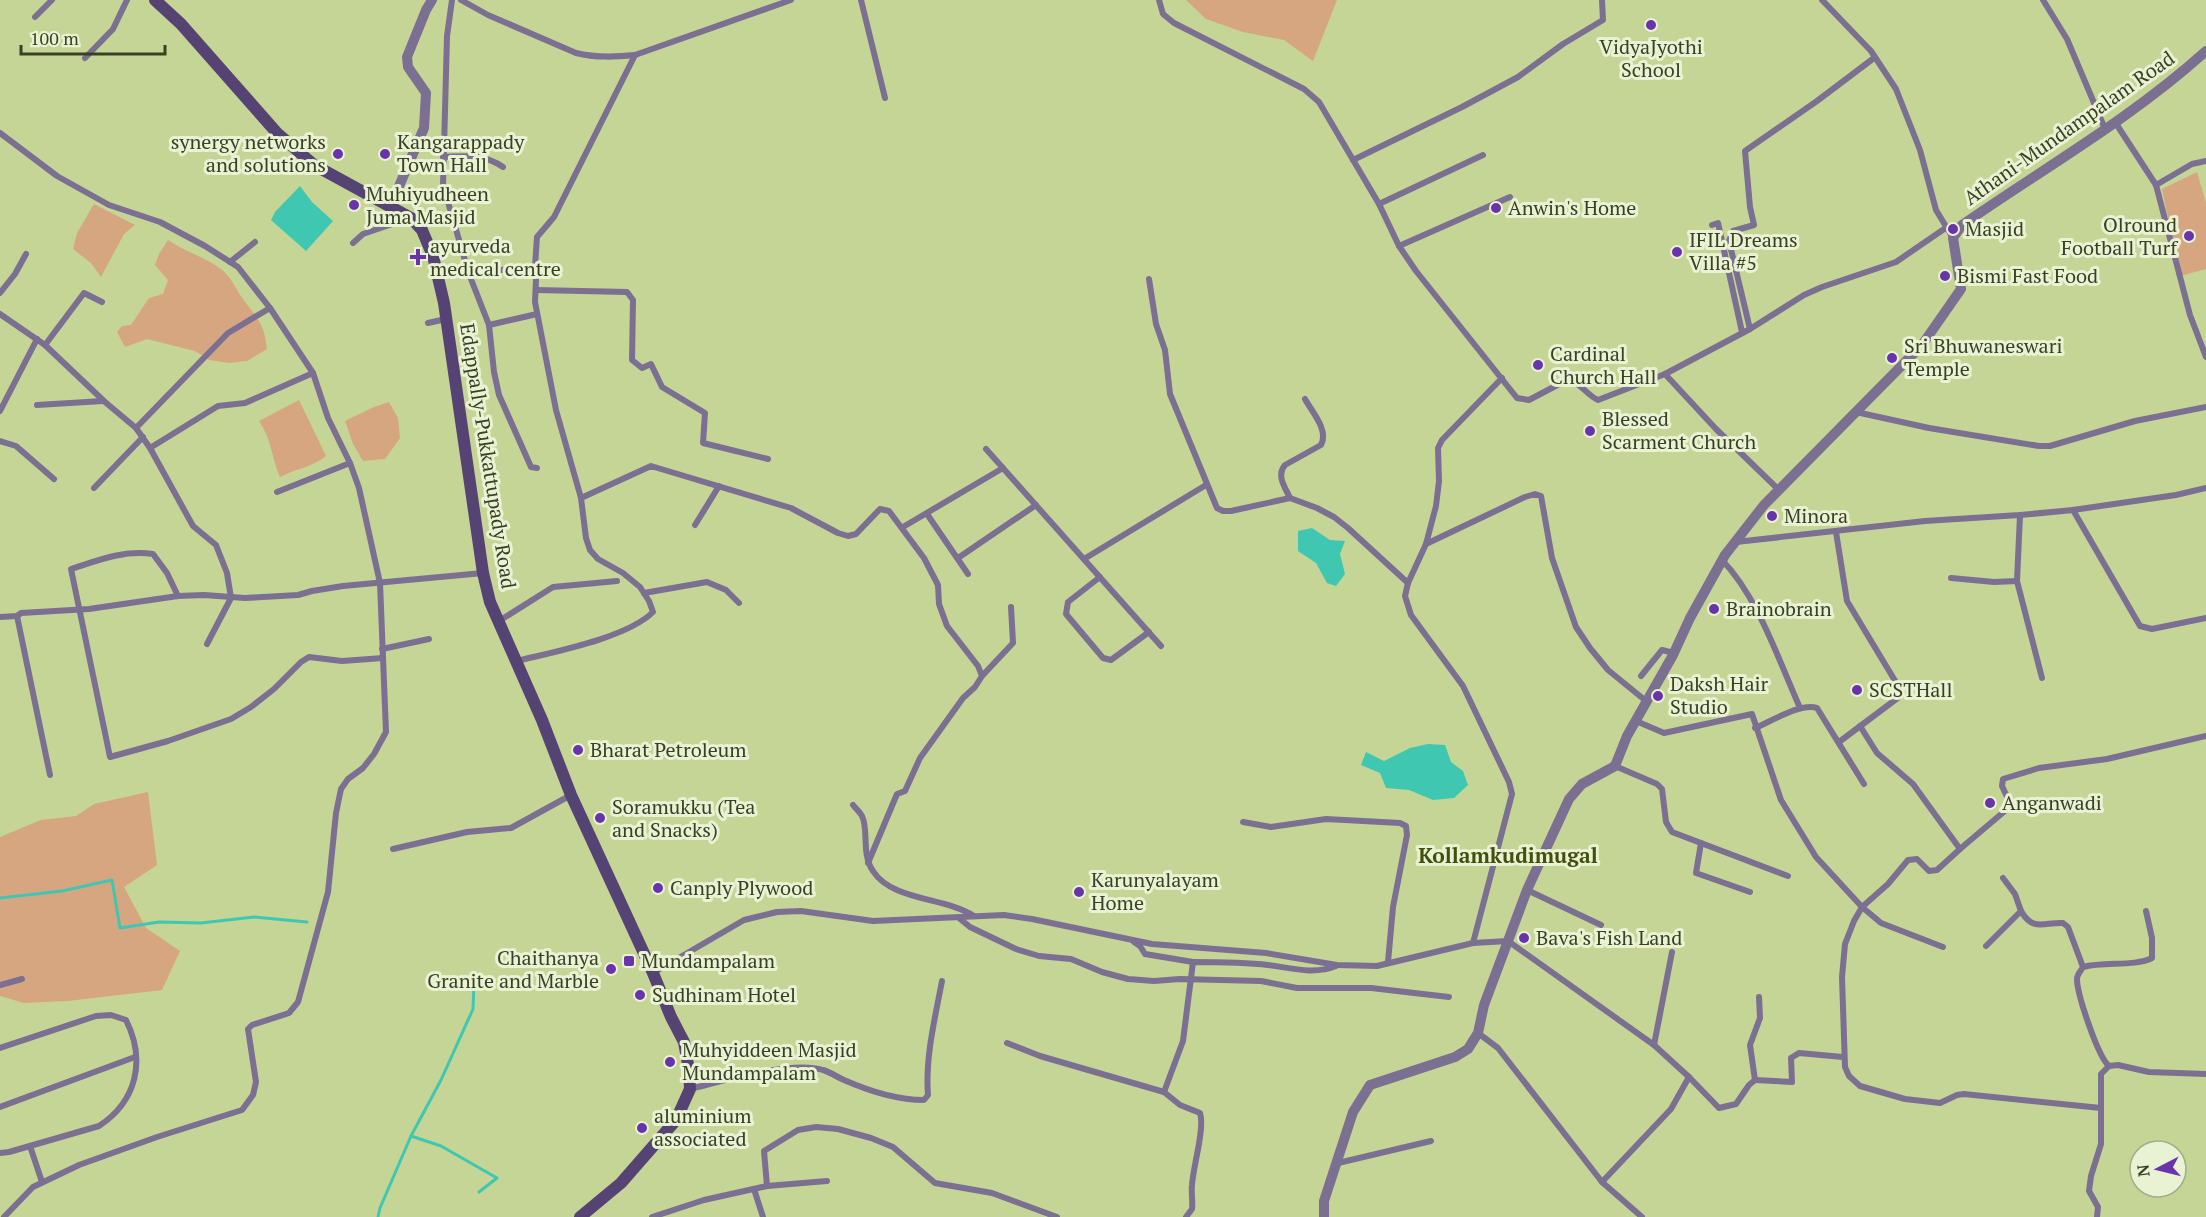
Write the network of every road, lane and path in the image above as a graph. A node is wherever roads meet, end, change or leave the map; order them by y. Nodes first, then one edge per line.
1 (52, 0) edge
2 (128, 0) edge
3 (155, 0) edge
4 (432, 0) edge
5 (452, 0) edge
6 (461, 0) edge
7 (791, 0) edge
8 (861, 0) edge
9 (1158, 0) edge
10 (1602, 0) edge
11 (1822, 0) edge
12 (2043, 0) edge
13 (35, 17) dead end
14 (2206, 51) edge
15 (635, 55) junction
16 (85, 58) dead end
17 (1874, 58) junction
18 (885, 98) dead end
19 (2115, 122) junction
20 (2106, 129) junction
21 (0, 133) edge
22 (1483, 155) dead end
23 (443, 157) junction
24 (1353, 160) junction
25 (2206, 161) edge
26 (503, 167) dead end
27 (2156, 185) junction
28 (1510, 197) dead end
29 (1379, 204) junction
30 (391, 205) junction
31 (411, 218) junction
32 (1712, 225) dead end
33 (1947, 227) junction
34 (1953, 238) junction
35 (1725, 241) junction
36 (255, 242) dead end
37 (352, 243) dead end
38 (1399, 246) junction
39 (26, 254) dead end
40 (230, 262) junction
41 (535, 266) junction
42 (469, 274) junction
43 (1149, 279) dead end
44 (536, 290) junction
45 (0, 293) edge
46 (102, 302) dead end
47 (270, 308) junction
48 (0, 314) edge
49 (537, 314) junction
50 (447, 319) junction
51 (428, 323) dead end
52 (489, 325) junction
53 (1750, 329) junction
54 (1742, 332) junction
55 (37, 339) junction
56 (45, 345) junction
57 (2206, 357) edge
58 (312, 374) junction
59 (1665, 374) junction
60 (1502, 378) junction
61 (1305, 399) dead end
62 (103, 401) junction
63 (38, 405) dead end
64 (2206, 406) edge
65 (0, 411) edge
66 (1856, 412) junction
67 (136, 428) junction
68 (143, 437) junction
69 (0, 441) edge
70 (150, 448) junction
71 (986, 449) dead end
72 (768, 459) dead end
73 (350, 463) junction
74 (537, 468) dead end
75 (1003, 468) junction
76 (54, 479) dead end
77 (1206, 485) junction
78 (719, 486) junction
79 (94, 488) dead end
80 (2206, 488) edge
81 (1779, 490) junction
82 (278, 492) dead end
83 (581, 498) junction
84 (1290, 498) junction
85 (1036, 505) junction
86 (2073, 510) junction
87 (927, 514) junction
88 (2020, 515) junction
89 (695, 525) dead end
90 (903, 527) junction
91 (1836, 532) junction
92 (1735, 542) junction
93 (1426, 544) junction
94 (958, 558) junction
95 (1084, 560) junction
96 (1722, 560) junction
97 (483, 573) junction
98 (968, 574) dead end
99 (1100, 578) junction
100 (1951, 578) dead end
101 (617, 580) dead end
102 (2017, 581) junction
103 (380, 583) junction
104 (1408, 583) junction
105 (644, 593) junction
106 (178, 596) junction
107 (231, 598) junction
108 (739, 603) dead end
109 (1011, 607) dead end
110 (78, 609) junction
111 (17, 616) junction
112 (0, 617) edge
113 (2206, 618) edge
114 (499, 621) junction
115 (1149, 632) junction
116 (429, 639) dead end
117 (207, 644) dead end
118 (1161, 646) dead end
119 (382, 649) junction
120 (1674, 653) junction
121 (383, 658) junction
122 (517, 661) junction
123 (982, 676) junction
124 (1641, 676) dead end
125 (2042, 678) dead end
126 (1647, 701) junction
127 (1800, 708) junction
128 (1636, 721) junction
129 (1860, 726) junction
130 (1755, 728) junction
131 (2206, 736) edge
132 (1839, 742) junction
133 (1615, 766) junction
134 (50, 776) dead end
135 (1864, 783) dead end
136 (571, 795) junction
137 (853, 805) dead end
138 (1243, 822) dead end
139 (1701, 843) junction
140 (393, 849) dead end
141 (1959, 849) junction
142 (868, 863) junction
143 (1788, 876) dead end
144 (2003, 878) dead end
145 (1527, 890) junction
146 (1750, 892) dead end
147 (1862, 907) junction
148 (2022, 911) junction
149 (2146, 911) dead end
150 (975, 916) junction
151 (959, 918) junction
152 (1601, 925) dead end
153 (1132, 940) junction
154 (1508, 941) junction
155 (1473, 943) junction
156 (1986, 946) dead end
157 (1943, 947) dead end
158 (1672, 952) dead end
159 (1193, 962) junction
160 (1388, 962) junction
161 (1337, 965) junction
162 (2083, 967) junction
163 (653, 973) junction
164 (22, 979) dead end
165 (1190, 980) junction
166 (942, 981) dead end
167 (0, 985) edge
168 (1449, 997) dead end
169 (1759, 997) dead end
170 (1478, 1033) junction
171 (1007, 1043) dead end
172 (1654, 1045) junction
173 (0, 1048) edge
174 (135, 1057) junction
175 (1843, 1057) junction
176 (2109, 1066) junction
177 (2206, 1074) edge
178 (1689, 1077) junction
179 (1755, 1080) junction
180 (690, 1089) junction
181 (1164, 1092) junction
182 (0, 1107) edge
183 (2101, 1108) junction
184 (1431, 1141) dead end
185 (30, 1146) junction
186 (0, 1153) edge
187 (1338, 1163) junction
188 (827, 1181) dead end
189 (42, 1182) junction
190 (1602, 1182) junction
191 (767, 1186) junction
192 (754, 1189) junction
193 (584, 1216) edge
194 (4, 1217) edge
195 (652, 1217) edge
196 (763, 1217) edge
197 (1057, 1217) edge
198 (1186, 1217) edge
199 (1324, 1217) edge
200 (1642, 1217) edge
201 (2097, 1217) edge

1 - 13 street
2 - 16 street
3 - 30 main road, Edappally-Pukkattupady Road
4 - 30 street
5 - 23 street
6 - 15 street
7 - 15 street
8 - 18 street
9 - 24 street
10 - 24 street
11 - 17 street
12 - 20 street
14 - 19 street, Athani-Mundampalam Road
15 - 41 street
17 - 33 street
17 - 35 street
19 - 20 street, Athani-Mundampalam Road
19 - 27 street
20 - 34 street, Athani-Mundampalam Road
21 - 40 street
22 - 29 street
23 - 26 street
23 - 42 street
24 - 29 street
25 - 27 street
27 - 57 street
28 - 38 street
29 - 38 street
30 - 31 main road, Edappally-Pukkattupady Road
31 - 37 street
31 - 50 main road, Edappally-Pukkattupady Road
32 - 35 street
33 - 34 street
33 - 53 street
34 - 66 street
35 - 53 street
35 - 54 street
36 - 40 street
38 - 60 street
39 - 45 street
40 - 47 street
41 - 42 street
41 - 44 street
42 - 52 street
43 - 77 street
44 - 49 street
44 - 72 street
46 - 56 street
47 - 58 street
47 - 67 street
48 - 55 street
49 - 52 street
49 - 83 street
50 - 51 street
50 - 97 main road, Edappally-Pukkattupady Road
52 - 74 street
53 - 54 street
54 - 59 street
55 - 56 street
55 - 65 street
56 - 62 street
58 - 70 street
58 - 73 street
59 - 60 street
59 - 81 street
60 - 93 street
61 - 84 street
62 - 63 street
62 - 67 street
64 - 66 street
66 - 81 street
67 - 68 street
68 - 70 street
68 - 79 street
69 - 76 street
70 - 107 street
71 - 75 street
73 - 82 street
73 - 103 street
75 - 85 street
75 - 87 street
77 - 84 street
77 - 95 street
78 - 83 street
78 - 89 street
78 - 90 street
80 - 86 street
81 - 92 street
83 - 105 street
84 - 104 street
85 - 94 street
85 - 95 street
86 - 88 street
86 - 113 street
87 - 90 street
87 - 94 street
88 - 91 street
88 - 102 street
90 - 123 street
91 - 92 street
91 - 129 street
92 - 96 street
93 - 104 street
93 - 126 street
94 - 98 street
95 - 99 street
96 - 120 street
96 - 127 street
97 - 103 street
97 - 114 main road, Edappally-Pukkattupady Road
99 - 115 street
99 - 115 street
100 - 102 street
101 - 114 street
102 - 125 street
103 - 107 street
103 - 119 street
104 - 155 street
105 - 108 street
105 - 122 street
106 - 107 street
106 - 110 street
106 - 110 street
107 - 117 street
109 - 123 street
110 - 111 street
110 - 121 street
111 - 112 street
111 - 134 street
114 - 122 main road, Edappally-Pukkattupady Road
115 - 118 street
116 - 119 street
119 - 121 street
120 - 124 street
120 - 126 street
121 - 189 street
122 - 136 main road, Edappally-Pukkattupady Road
123 - 142 street
126 - 128 street
127 - 130 street
127 - 132 street
128 - 130 street
128 - 133 street
129 - 132 street
129 - 141 street
130 - 147 street
131 - 141 street
132 - 135 street
133 - 139 street
133 - 145 street
136 - 140 street
136 - 163 main road, Edappally-Pukkattupady Road
137 - 142 street
138 - 160 street
139 - 143 street
139 - 146 street
141 - 147 street
142 - 150 street
144 - 148 street
145 - 152 street
145 - 154 street
147 - 157 street
147 - 175 street
148 - 156 street
148 - 162 street
149 - 162 street
150 - 151 street
150 - 153 street
151 - 163 street
151 - 165 street
153 - 159 street
153 - 161 street
154 - 155 street
154 - 170 street
154 - 172 street
155 - 160 street
158 - 172 street
159 - 161 street
159 - 165 street
160 - 161 street
162 - 176 street
163 - 180 main road, Edappally-Pukkattupady Road
164 - 167 street
165 - 168 street
165 - 181 street
166 - 180 street
169 - 179 street
170 - 187 street
170 - 190 street
171 - 181 street
172 - 178 street
173 - 174 street
174 - 182 street
174 - 185 street
175 - 179 street
175 - 183 street
176 - 177 street
176 - 183 street
178 - 179 street
178 - 190 street
180 - 193 main road, Edappally-Pukkattupady Road
181 - 198 street
183 - 201 street
184 - 187 street
185 - 186 street
185 - 189 street
187 - 199 street
188 - 191 street
189 - 194 street
190 - 200 street
191 - 192 street
191 - 197 street
192 - 195 street
192 - 196 street

